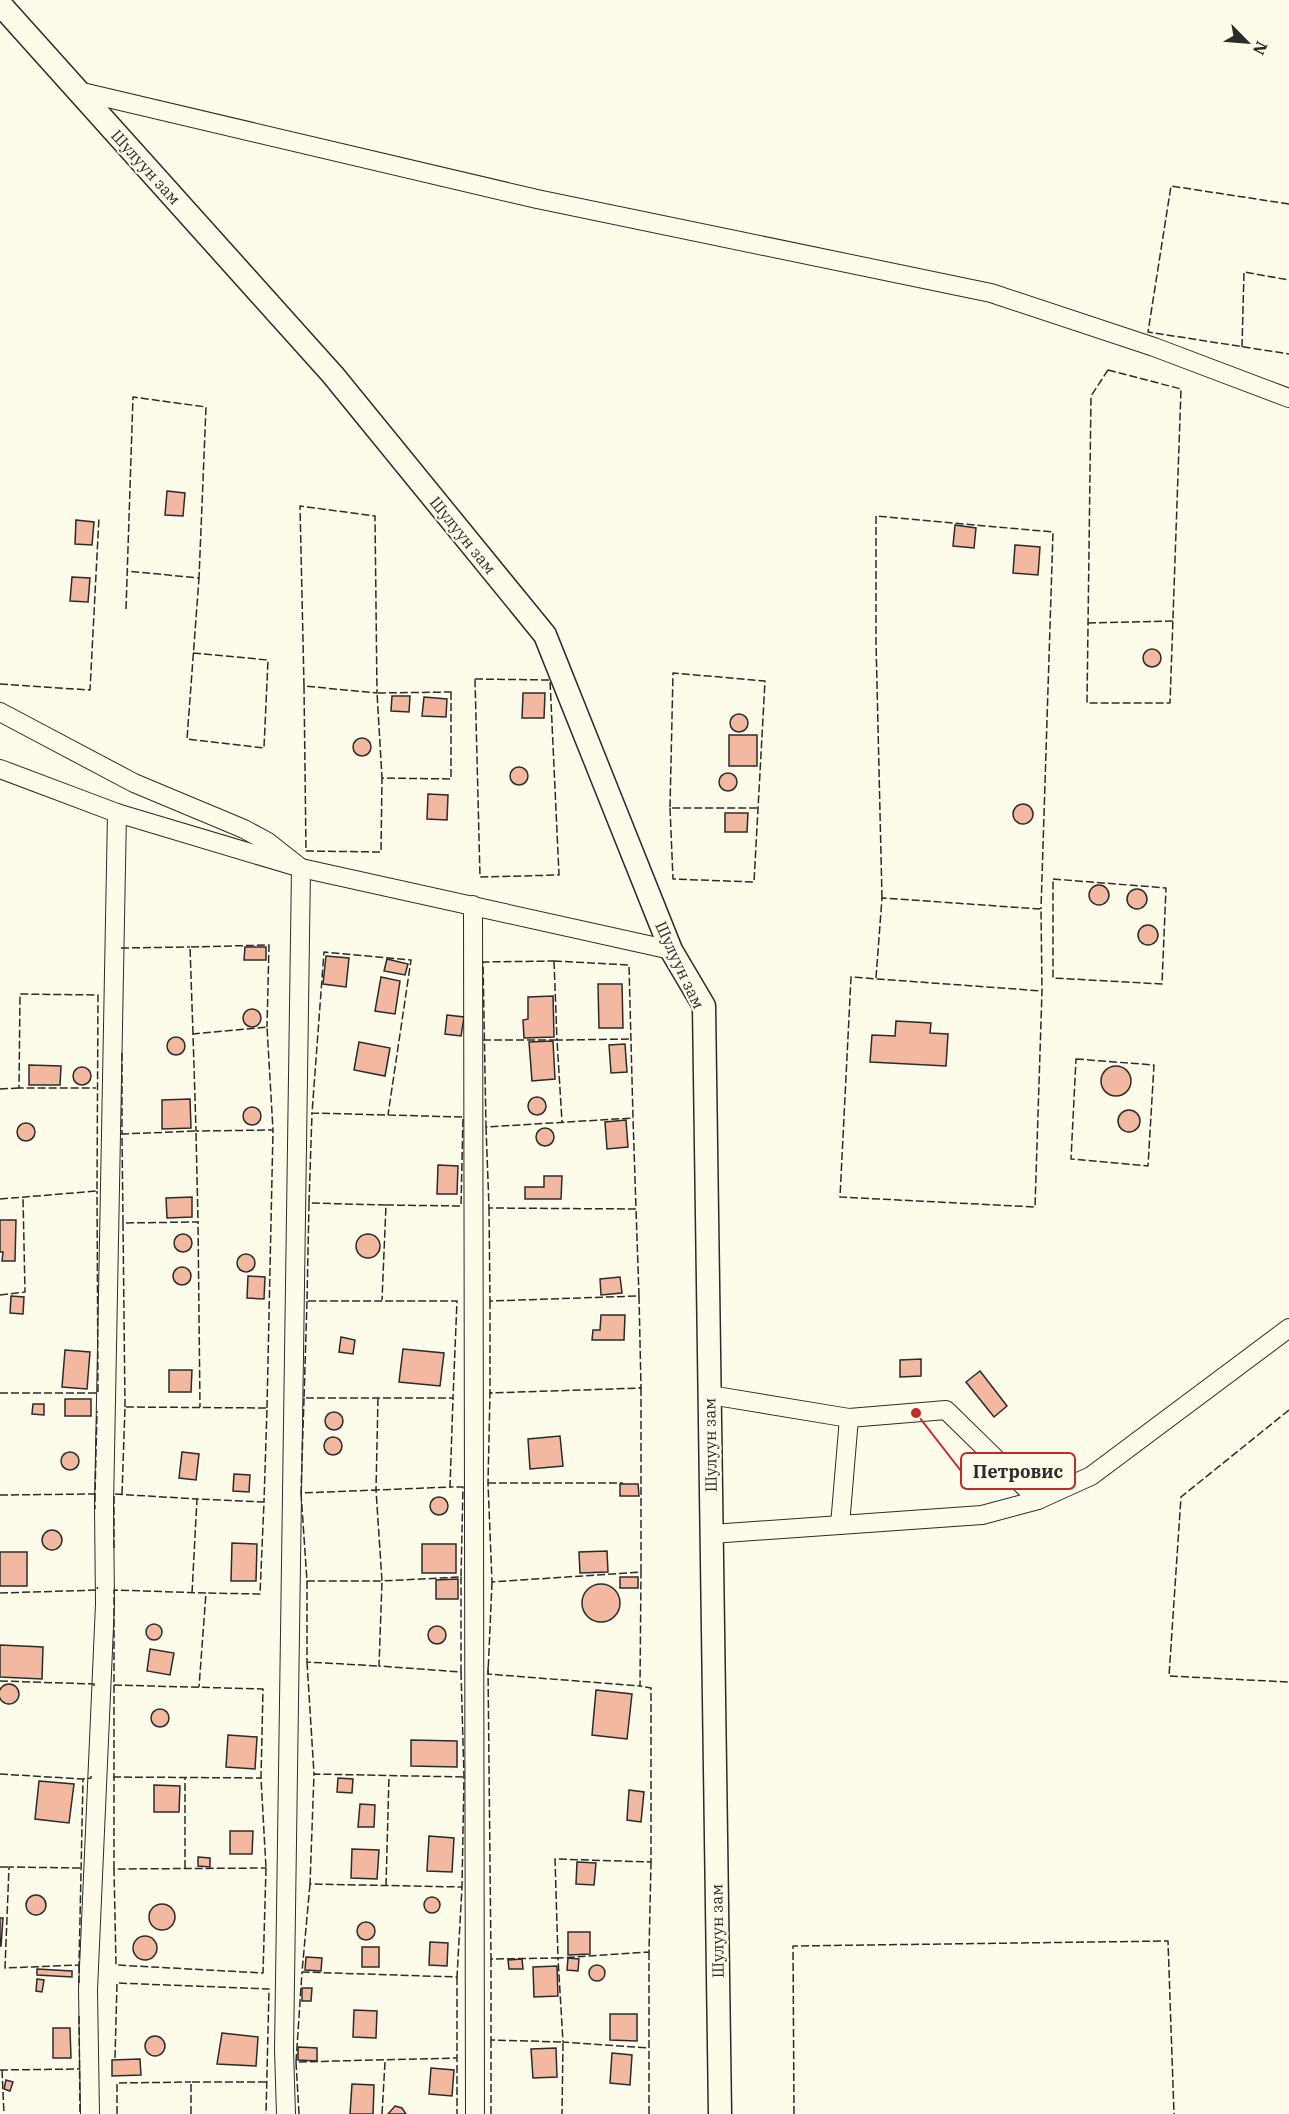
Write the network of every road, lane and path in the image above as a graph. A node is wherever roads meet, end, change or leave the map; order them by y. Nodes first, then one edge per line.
1 (0, 4) edge
2 (78, 91) junction
3 (1289, 398) edge
4 (0, 712) edge
5 (0, 769) edge
6 (117, 813) junction
7 (301, 868) junction
8 (473, 905) junction
9 (671, 950) junction
10 (1289, 1328) edge
11 (710, 1395) junction
12 (849, 1418) junction
13 (1038, 1500) junction
14 (840, 1525) junction
15 (712, 1534) junction
16 (90, 2114) edge
17 (285, 2114) edge
18 (475, 2114) edge
19 (720, 2114) edge

1 - 2 street, Шулуун зам
2 - 3 street
2 - 9 street, Шулуун зам
4 - 7 street
5 - 6 street
6 - 7 street
6 - 16 street
7 - 8 street
7 - 17 street
8 - 9 street
8 - 18 street
9 - 11 street, Шулуун зам
10 - 13 street
11 - 12 street
11 - 15 street, Шулуун зам
12 - 13 street
12 - 14 street
13 - 14 street
14 - 15 street
15 - 19 street, Шулуун зам

